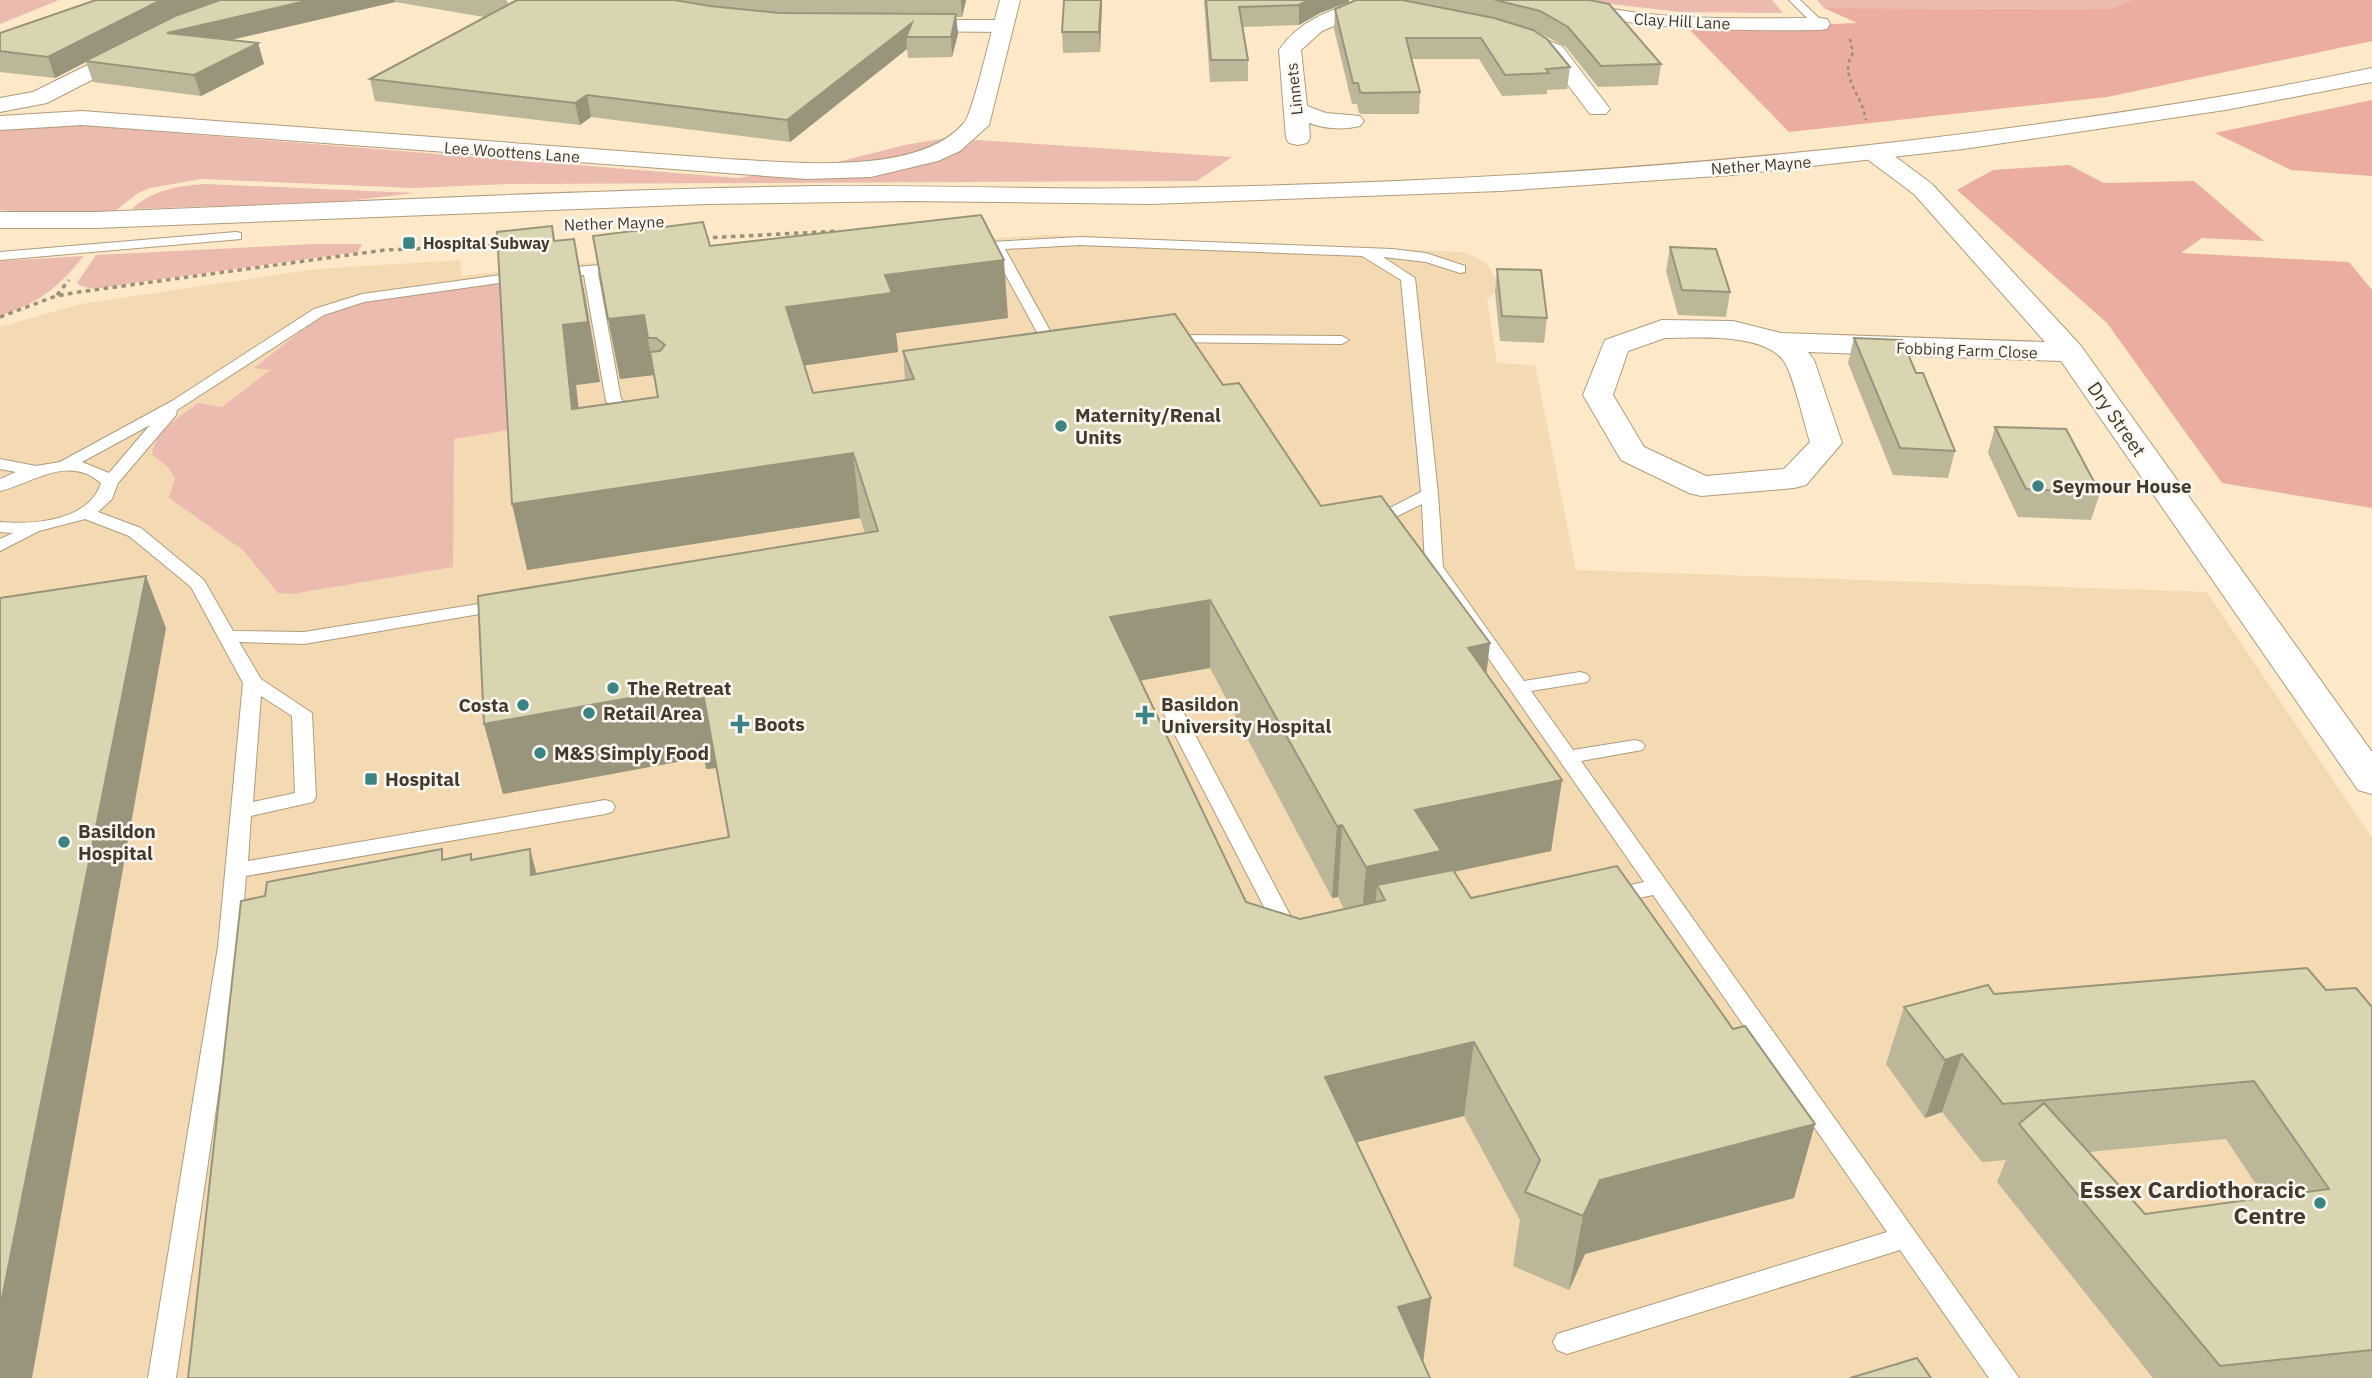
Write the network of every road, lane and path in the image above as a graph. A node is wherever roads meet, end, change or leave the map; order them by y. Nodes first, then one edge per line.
1 (1010, 0) edge
2 (1547, 0) edge
3 (1794, 0) edge
4 (1365, 2) edge
5 (1393, 10) edge
6 (1819, 24) junction
7 (879, 26) edge
8 (1002, 26) junction
9 (1507, 34) edge
10 (152, 40) edge
11 (2372, 75) edge
12 (0, 105) edge
13 (1598, 109) dead end
14 (1297, 110) junction
15 (1352, 121) dead end
16 (0, 124) edge
17 (1298, 138) dead end
18 (1873, 139) junction
19 (1144, 196) junction
20 (0, 220) edge
21 (236, 236) junction
22 (0, 243) edge
23 (996, 245) junction
24 (955, 248) edge
25 (1365, 252) junction
26 (450, 254) dead end
27 (0, 256) edge
28 (644, 266) edge
29 (590, 269) junction
30 (1460, 269) dead end
31 (0, 317) edge
32 (1159, 340) edge
33 (1342, 340) dead end
34 (1781, 342) junction
35 (1074, 352) edge
36 (2070, 352) junction
37 (177, 404) junction
38 (653, 407) edge
39 (0, 464) edge
40 (64, 466) junction
41 (34, 470) junction
42 (110, 482) junction
43 (0, 486) edge
44 (1430, 495) junction
45 (84, 513) junction
46 (0, 527) edge
47 (38, 527) junction
48 (1357, 528) edge
49 (0, 546) edge
50 (524, 602) edge
51 (227, 636) junction
52 (1580, 678) dead end
53 (253, 683) junction
54 (1520, 687) junction
55 (1172, 710) dead end
56 (1635, 746) dead end
57 (1568, 757) junction
58 (2372, 781) edge
59 (605, 807) dead end
60 (243, 811) junction
61 (236, 870) junction
62 (1659, 886) junction
63 (1594, 900) edge
64 (1301, 945) edge
65 (1906, 1237) junction
66 (1567, 1342) dead end
67 (162, 1378) edge
68 (2005, 1378) edge

1 - 8 street
2 - 6 street, Clay Hill Lane
3 - 6 lane
4 - 5 street
4 - 14 street, Linnets
6 - 18 path
7 - 8 street
8 - 16 street, Lee Woottens Lane
9 - 13 street
10 - 12 street
11 - 18 street, Nether Mayne
14 - 15 street
14 - 17 street, Linnets
18 - 19 street, Nether Mayne
18 - 36 street, Dry Street
19 - 20 street, Nether Mayne
19 - 21 street, Nether Mayne
21 - 22 street, Nether Mayne
21 - 27 lane
23 - 24 lane
23 - 25 lane
23 - 35 lane
25 - 30 lane
25 - 44 lane
26 - 31 path
28 - 29 lane
29 - 37 lane
29 - 38 lane
32 - 33 lane
34 - 34 street, Fobbing Farm Close
34 - 36 street, Fobbing Farm Close
36 - 58 street, Dry Street
37 - 40 lane
37 - 42 lane
39 - 41 lane
40 - 41 lane
40 - 42 lane
41 - 43 lane
42 - 45 lane
44 - 48 lane
44 - 54 lane
45 - 47 lane
45 - 51 lane
46 - 47 lane
47 - 49 lane
50 - 51 lane
51 - 53 lane
52 - 54 lane
53 - 60 lane
53 - 60 lane
54 - 57 lane
55 - 64 lane
56 - 57 lane
57 - 62 lane
59 - 61 lane
60 - 61 lane
61 - 67 lane
62 - 63 lane
62 - 65 lane
65 - 66 lane
65 - 68 lane

